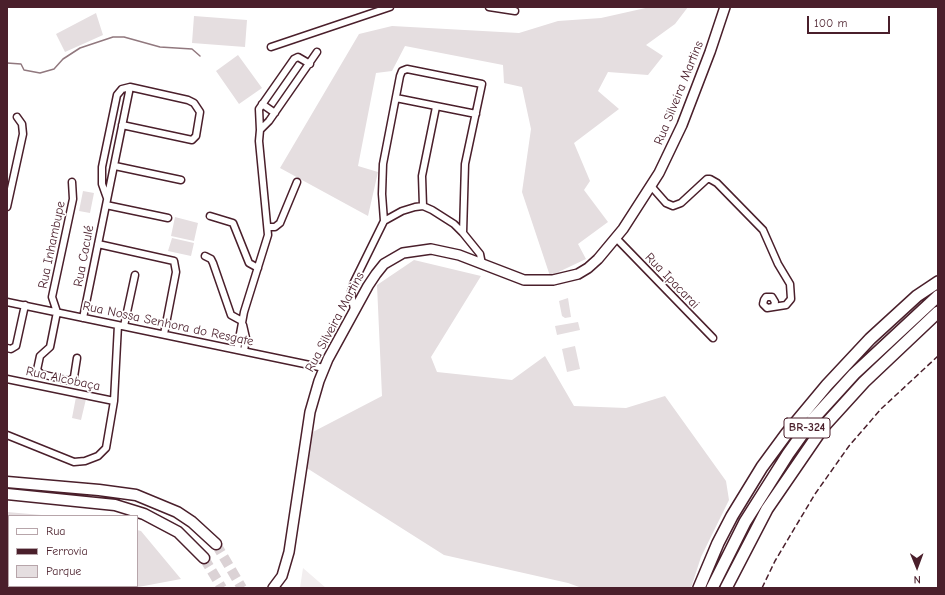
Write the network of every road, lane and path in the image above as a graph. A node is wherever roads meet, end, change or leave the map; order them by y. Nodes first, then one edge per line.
1 (390, 7) edge
2 (489, 7) edge
3 (725, 7) edge
4 (515, 11) dead end
5 (271, 47) dead end
6 (317, 52) dead end
7 (310, 64) junction
8 (130, 87) junction
9 (396, 98) junction
10 (262, 104) junction
11 (436, 107) junction
12 (275, 113) junction
13 (476, 114) junction
14 (17, 117) dead end
15 (122, 126) junction
16 (260, 130) junction
17 (115, 166) junction
18 (181, 180) dead end
19 (72, 182) dead end
20 (297, 182) dead end
21 (651, 186) junction
22 (107, 201) junction
23 (423, 206) junction
24 (7, 207) edge
25 (210, 216) dead end
26 (168, 218) dead end
27 (384, 221) junction
28 (269, 227) junction
29 (463, 232) junction
30 (616, 238) junction
31 (98, 244) junction
32 (484, 247) dead end
33 (480, 254) junction
34 (205, 256) dead end
35 (482, 264) junction
36 (258, 268) junction
37 (134, 275) dead end
38 (938, 282) edge
39 (938, 296) edge
40 (7, 302) edge
41 (25, 305) junction
42 (774, 306) dead end
43 (354, 310) junction
44 (57, 312) junction
45 (938, 312) edge
46 (83, 318) junction
47 (242, 321) junction
48 (121, 325) junction
49 (164, 334) junction
50 (713, 338) dead end
51 (7, 348) edge
52 (237, 350) junction
53 (244, 351) junction
54 (77, 358) dead end
55 (324, 368) junction
56 (7, 379) edge
57 (114, 401) junction
58 (7, 435) edge
59 (778, 445) junction
60 (7, 482) edge
61 (7, 494) edge
62 (745, 522) junction
63 (216, 544) tunnel mouth
64 (204, 558) tunnel mouth
65 (277, 587) edge
66 (699, 588) edge
67 (712, 588) edge
68 (726, 588) edge

1 - 5 street
2 - 4 street
3 - 21 main road, Rua Silveira Martins
6 - 7 street
7 - 10 street
7 - 12 street
8 - 15 street, Rua Caculé
8 - 15 street
8 - 22 street, Rua Caculé
9 - 11 street
9 - 13 street
9 - 27 street
10 - 12 street
10 - 16 street
11 - 13 street
11 - 23 street
12 - 16 street
13 - 29 street
14 - 24 street
15 - 17 street, Rua Caculé
16 - 28 street
17 - 18 street
17 - 22 street, Rua Caculé
19 - 44 street, Rua Inhambupe
20 - 28 street
21 - 30 main road, Rua Silveira Martins
21 - 42 street
22 - 26 street
22 - 31 street, Rua Caculé
23 - 27 street
23 - 29 street
25 - 36 street
27 - 43 street
28 - 36 street
29 - 33 street
30 - 35 main road, Rua Silveira Martins
30 - 50 street, Rua Ipacarai
31 - 46 street, Rua Caculé
31 - 49 street
32 - 33 street
33 - 35 street
34 - 47 street
35 - 43 main road, Rua Silveira Martins
36 - 47 street
37 - 48 street
38 - 59 highway
39 - 62 highway, BR-324
40 - 41 street, Rua Nossa Senhora do Resgate
41 - 44 street, Rua Nossa Senhora do Resgate
41 - 51 street
43 - 55 main road, Rua Silveira Martins
44 - 46 street, Rua Nossa Senhora do Resgate
44 - 54 street
45 - 68 highway, BR-324
46 - 48 street, Rua Nossa Senhora do Resgate
47 - 52 street
47 - 53 street
48 - 49 street, Rua Nossa Senhora do Resgate
48 - 57 street
49 - 52 street, Rua Nossa Senhora do Resgate
52 - 53 street, Rua Nossa Senhora do Resgate
53 - 55 street, Rua Nossa Senhora do Resgate
55 - 65 main road, Rua Silveira Martins
56 - 57 street, Rua Alcobaça
57 - 58 street
59 - 62 highway
59 - 66 highway
60 - 63 main road
61 - 64 main road
62 - 67 highway, BR-324

